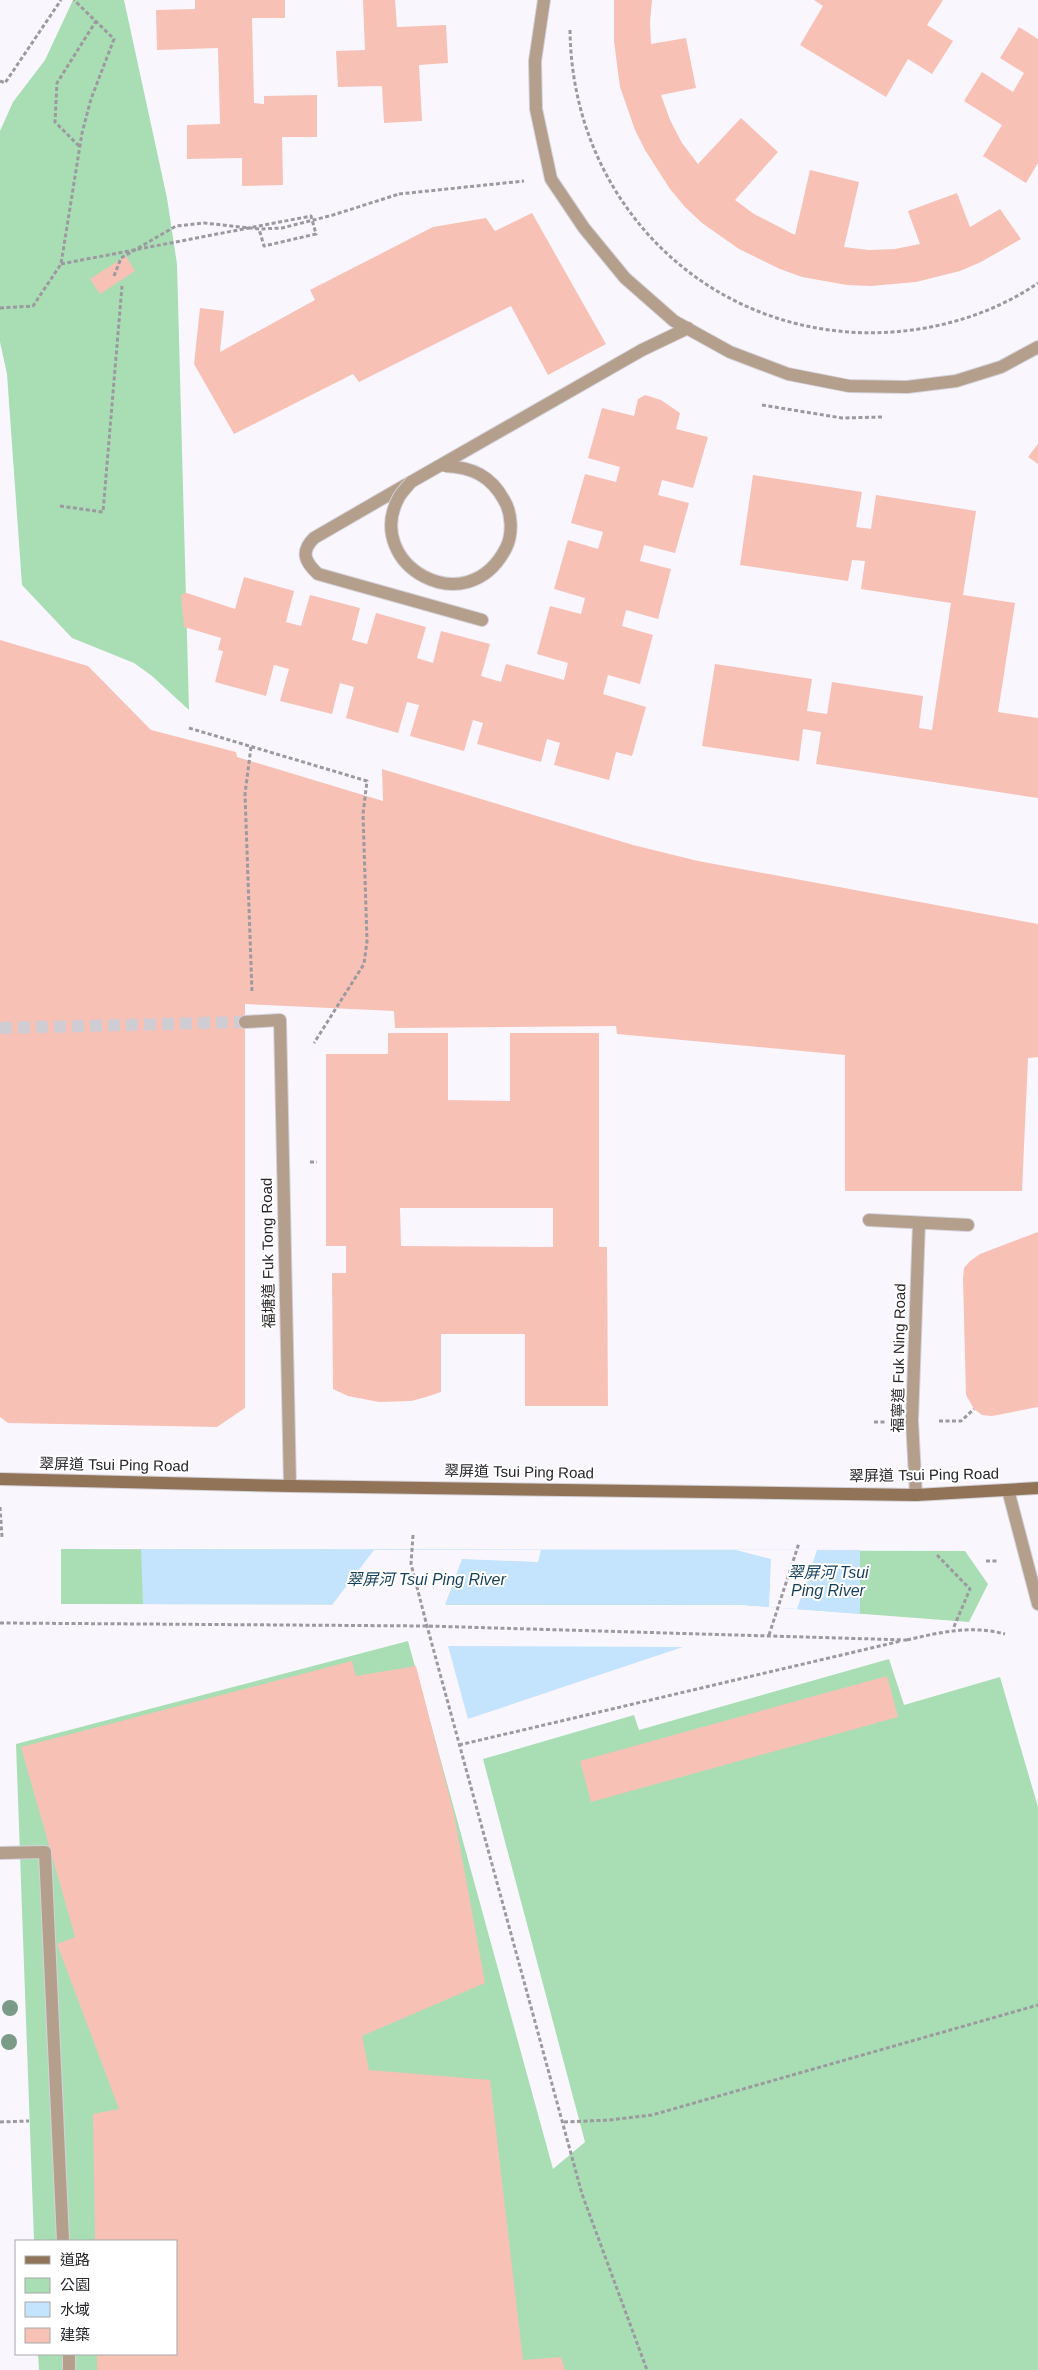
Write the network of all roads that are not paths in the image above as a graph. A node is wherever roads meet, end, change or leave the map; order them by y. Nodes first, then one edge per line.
1 (544, 0) edge
2 (688, 328) junction
3 (1038, 347) edge
4 (482, 620) dead end
5 (249, 1021) tunnel mouth
6 (869, 1220) dead end
7 (919, 1223) junction
8 (968, 1225) dead end
9 (0, 1479) edge
10 (290, 1486) junction
11 (1038, 1488) edge
12 (1008, 1490) junction
13 (916, 1495) junction
14 (1038, 1604) edge
15 (0, 1853) edge
16 (64, 2240) edge
17 (69, 2355) edge
18 (69, 2370) edge

1 - 2 street
2 - 3 street
2 - 4 street, bridge
5 - 10 street, 福塘道 Fuk Tong Road
6 - 7 street
7 - 8 street
7 - 13 street, 福寧道 Fuk Ning Road
9 - 10 street, 翠屏道 Tsui Ping Road
10 - 13 street, 翠屏道 Tsui Ping Road
11 - 12 street, 翠屏道 Tsui Ping Road
12 - 13 street, 翠屏道 Tsui Ping Road
12 - 14 street
15 - 16 street
17 - 18 street

